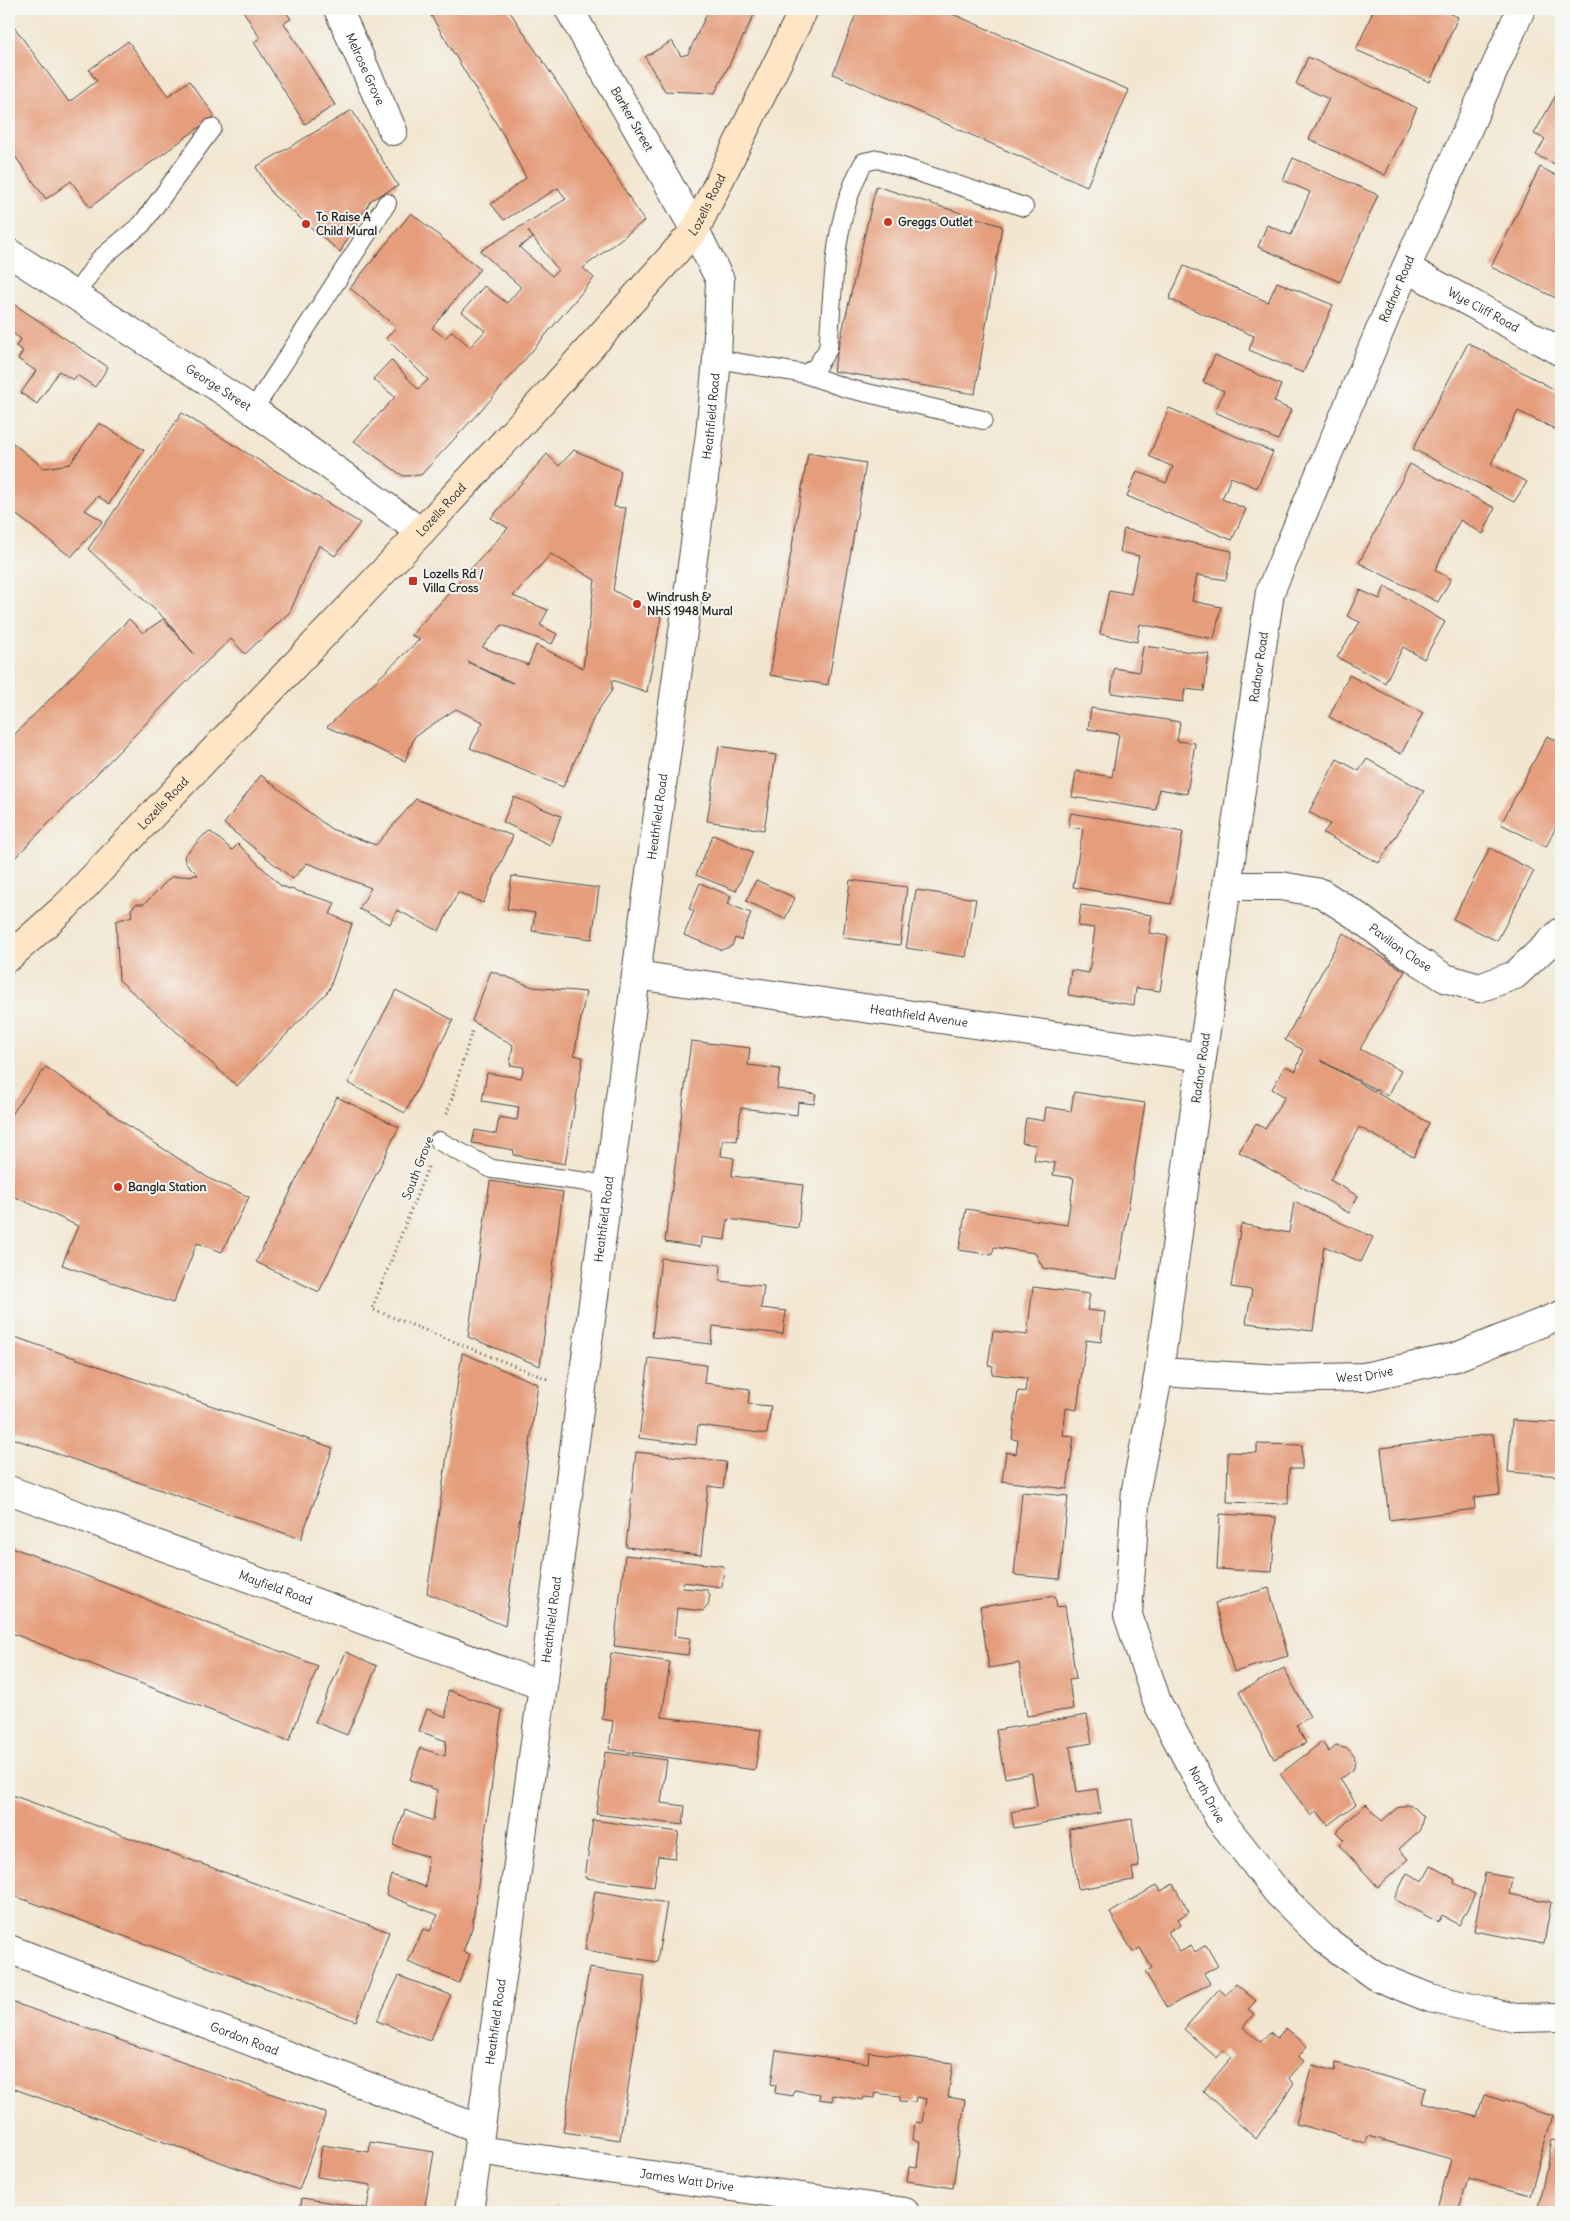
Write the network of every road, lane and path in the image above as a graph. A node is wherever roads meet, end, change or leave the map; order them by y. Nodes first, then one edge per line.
1 (338, 9) edge
2 (570, 9) edge
3 (804, 9) edge
4 (1521, 9) edge
5 (212, 128) dead end
6 (393, 131) dead end
7 (387, 203) dead end
8 (1024, 207) dead end
9 (696, 230) junction
10 (9, 253) edge
11 (1406, 268) junction
12 (75, 296) junction
13 (1561, 352) edge
14 (717, 359) junction
15 (805, 374) junction
16 (253, 410) junction
17 (983, 420) dead end
18 (421, 532) junction
19 (1227, 886) junction
20 (1561, 932) edge
21 (9, 957) edge
22 (636, 975) junction
23 (472, 1030) dead end
24 (1202, 1057) junction
25 (439, 1141) junction
26 (609, 1185) junction
27 (1561, 1315) edge
28 (1159, 1372) junction
29 (554, 1382) dead end
30 (9, 1490) edge
31 (543, 1686) junction
32 (9, 1949) edge
33 (1561, 2017) edge
34 (479, 2140) junction
35 (469, 2212) edge
36 (899, 2212) edge

1 - 6 street, Melrose Grove
2 - 9 street, Barker Street
3 - 9 main road, Lozells Road
4 - 11 street, Radnor Road
5 - 12 lane
7 - 16 lane
8 - 15 lane
9 - 14 street, Heathfield Road
9 - 18 main road, Lozells Road
10 - 12 street, George Street
11 - 13 street, Wye Cliff Road
11 - 19 street, Radnor Road
12 - 16 street, George Street
14 - 15 lane
14 - 22 street, Heathfield Road
15 - 17 lane
16 - 18 street, George Street
18 - 21 main road, Lozells Road
19 - 20 street, Pavilion Close
19 - 24 street, Radnor Road
22 - 24 street, Heathfield Avenue
22 - 26 street, Heathfield Road
23 - 25 path, South Grove
24 - 28 street, Radnor Road
25 - 26 lane
25 - 29 path, South Grove
26 - 31 street, Heathfield Road
27 - 28 street, West Drive
28 - 33 street, North Drive
30 - 31 street, Mayfield Road
31 - 34 street, Heathfield Road
32 - 34 street, Gordon Road
34 - 35 street, Heathfield Road
34 - 36 street, James Watt Drive

